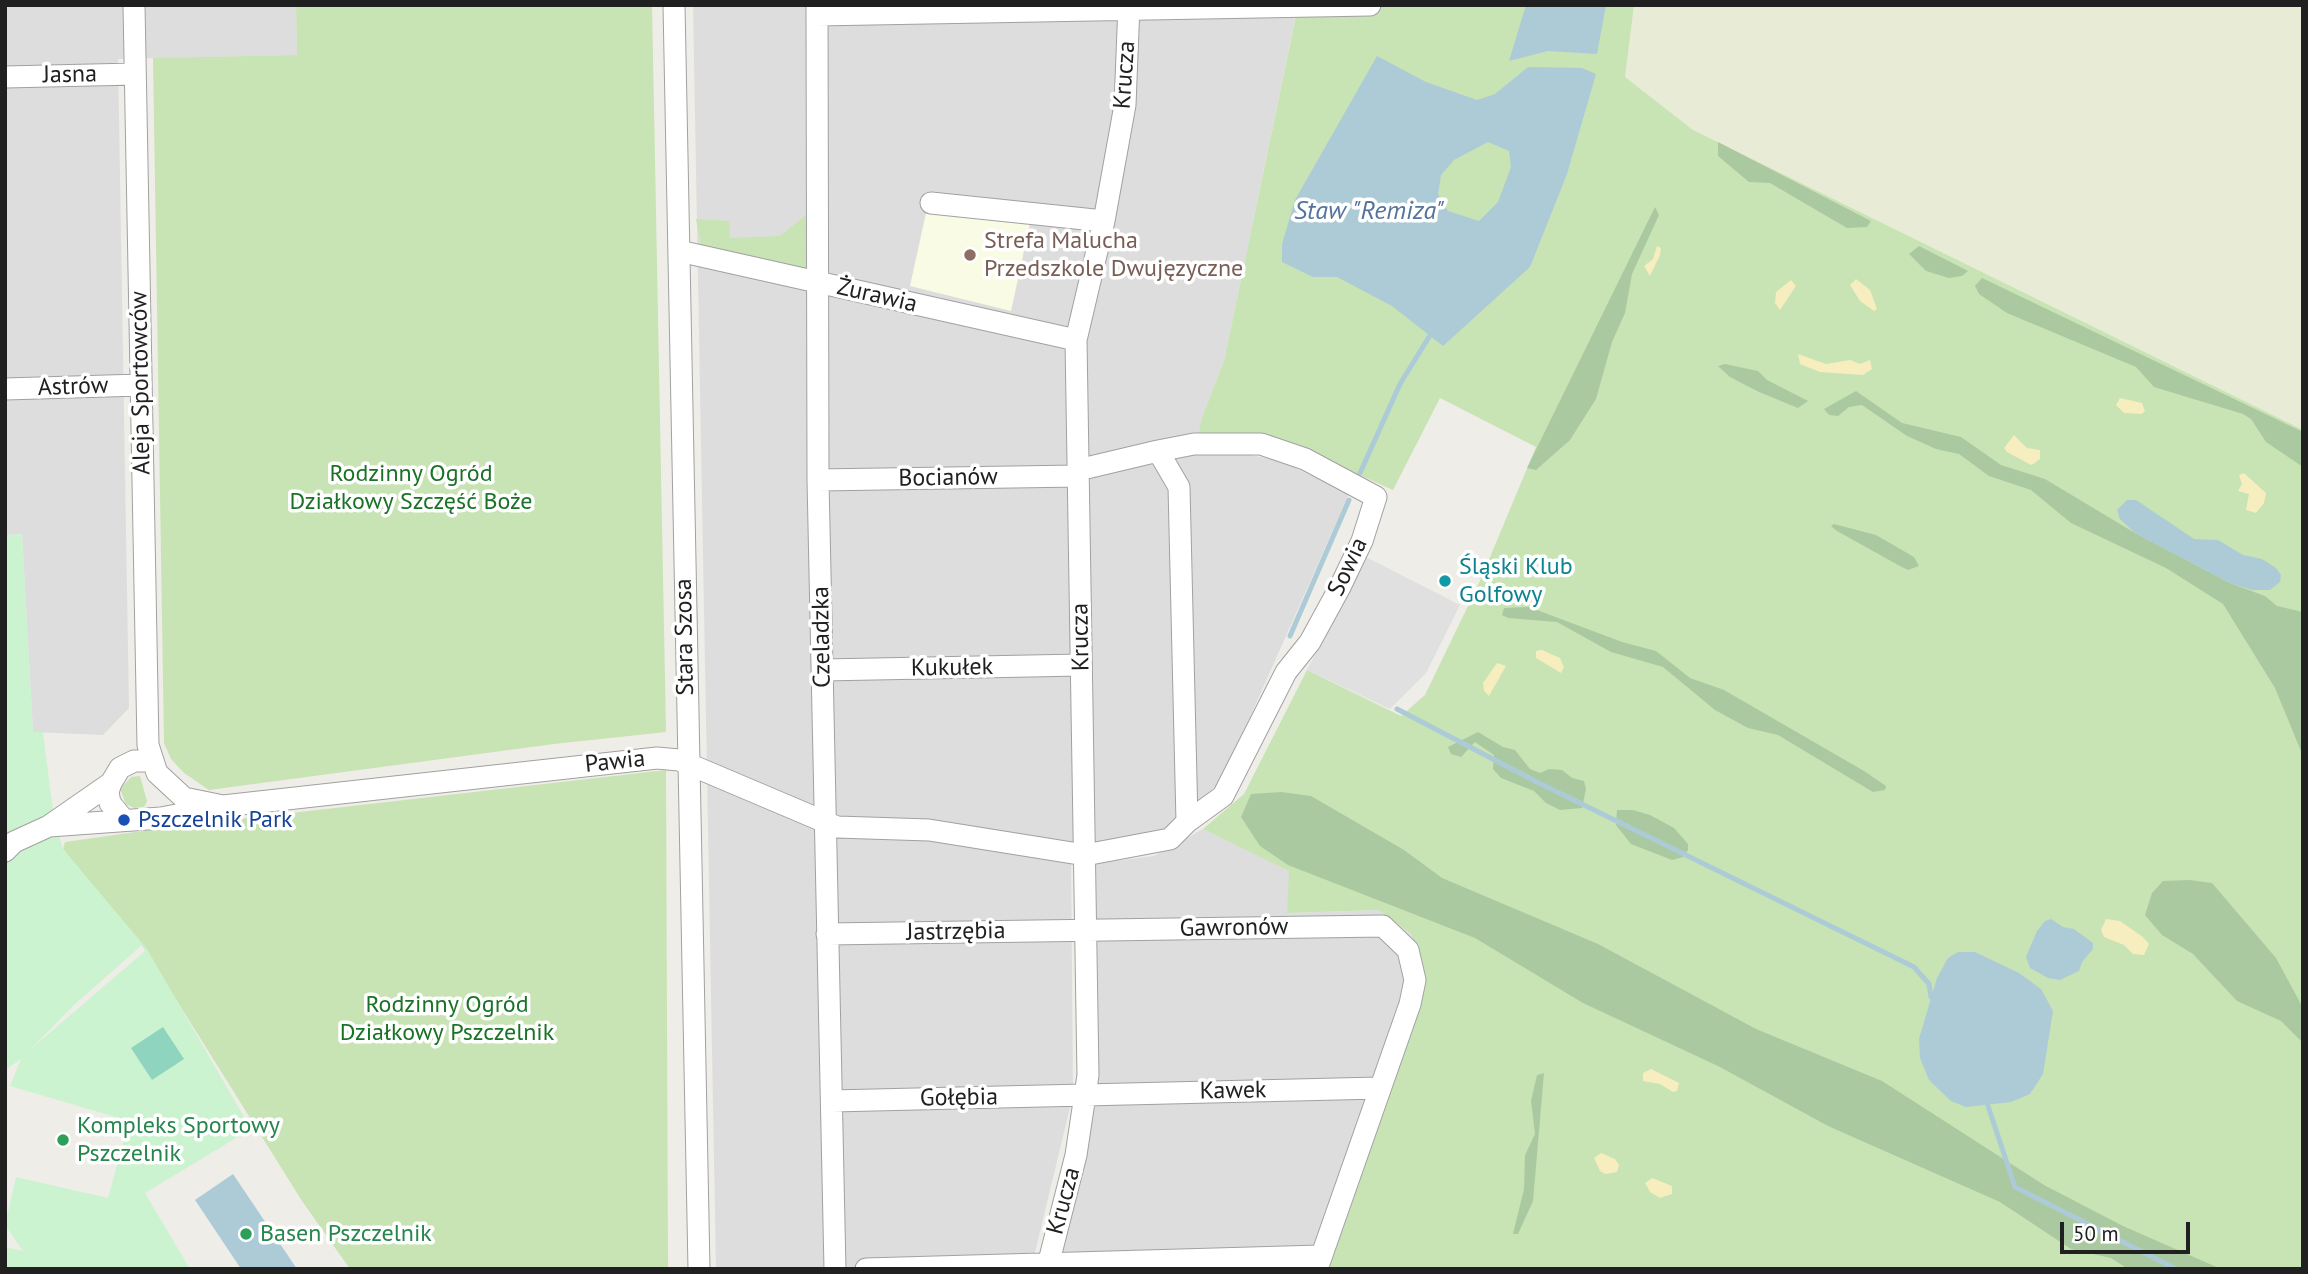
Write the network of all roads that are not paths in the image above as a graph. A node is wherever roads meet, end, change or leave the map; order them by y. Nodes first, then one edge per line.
1 (134, 5) edge
2 (674, 5) edge
3 (1370, 5) edge
4 (1129, 7) edge
5 (817, 10) edge
6 (135, 74) junction
7 (5, 76) edge
8 (932, 203) dead end
9 (1104, 221) junction
10 (679, 251) junction
11 (818, 282) junction
12 (1076, 340) junction
13 (141, 385) junction
14 (5, 389) edge
15 (1158, 451) junction
16 (1078, 473) junction
17 (818, 480) junction
18 (1081, 665) junction
19 (823, 670) junction
20 (688, 764) junction
21 (155, 769) junction
22 (111, 783) junction
23 (223, 806) junction
24 (124, 820) junction
25 (147, 820) junction
26 (1187, 822) junction
27 (825, 823) junction
28 (49, 826) junction
29 (5, 851) edge
30 (1084, 855) junction
31 (1085, 929) junction
32 (827, 934) junction
33 (1379, 1088) junction
34 (1087, 1095) junction
35 (832, 1101) junction
36 (1318, 1263) edge
37 (1048, 1265) edge
38 (699, 1269) edge
39 (835, 1269) edge
40 (866, 1269) edge

1 - 6 street, Aleja Sportowców
2 - 10 street, Stara Szosa
3 - 4 street
4 - 5 street
4 - 9 street, Krucza
5 - 11 street, Czeladzka
6 - 7 street, Jasna
6 - 13 street, Aleja Sportowców
8 - 9 street
9 - 12 street, Krucza
10 - 11 street, Żurawia
10 - 20 street, Stara Szosa
11 - 12 street, Żurawia
11 - 17 street, Czeladzka
12 - 16 street, Krucza
13 - 14 street, Astrów
13 - 21 street, Aleja Sportowców
15 - 16 street, Sowia
15 - 26 street
15 - 26 street, Sowia
16 - 17 street, Bocianów
16 - 18 street, Krucza
17 - 19 street, Czeladzka
18 - 19 street, Kukułek
18 - 30 street, Krucza
19 - 27 street, Czeladzka
20 - 23 street, Pawia
20 - 27 street, Pawia
20 - 38 street, Stara Szosa
21 - 22 street
21 - 23 street, Pawia
21 - 25 street
22 - 24 street
22 - 28 street
23 - 25 street
24 - 25 street
24 - 28 street
26 - 30 street, Sowia
27 - 30 street, Pawia
27 - 32 street, Czeladzka
28 - 29 street
30 - 31 street, Krucza
31 - 32 street, Jastrzębia
31 - 33 street, Gawronów
31 - 34 street, Krucza
32 - 35 street, Czeladzka
33 - 34 street, Kawek
33 - 36 street
34 - 35 street, Gołębia
34 - 37 street, Krucza
35 - 39 street, Czeladzka
36 - 37 street
37 - 40 street

